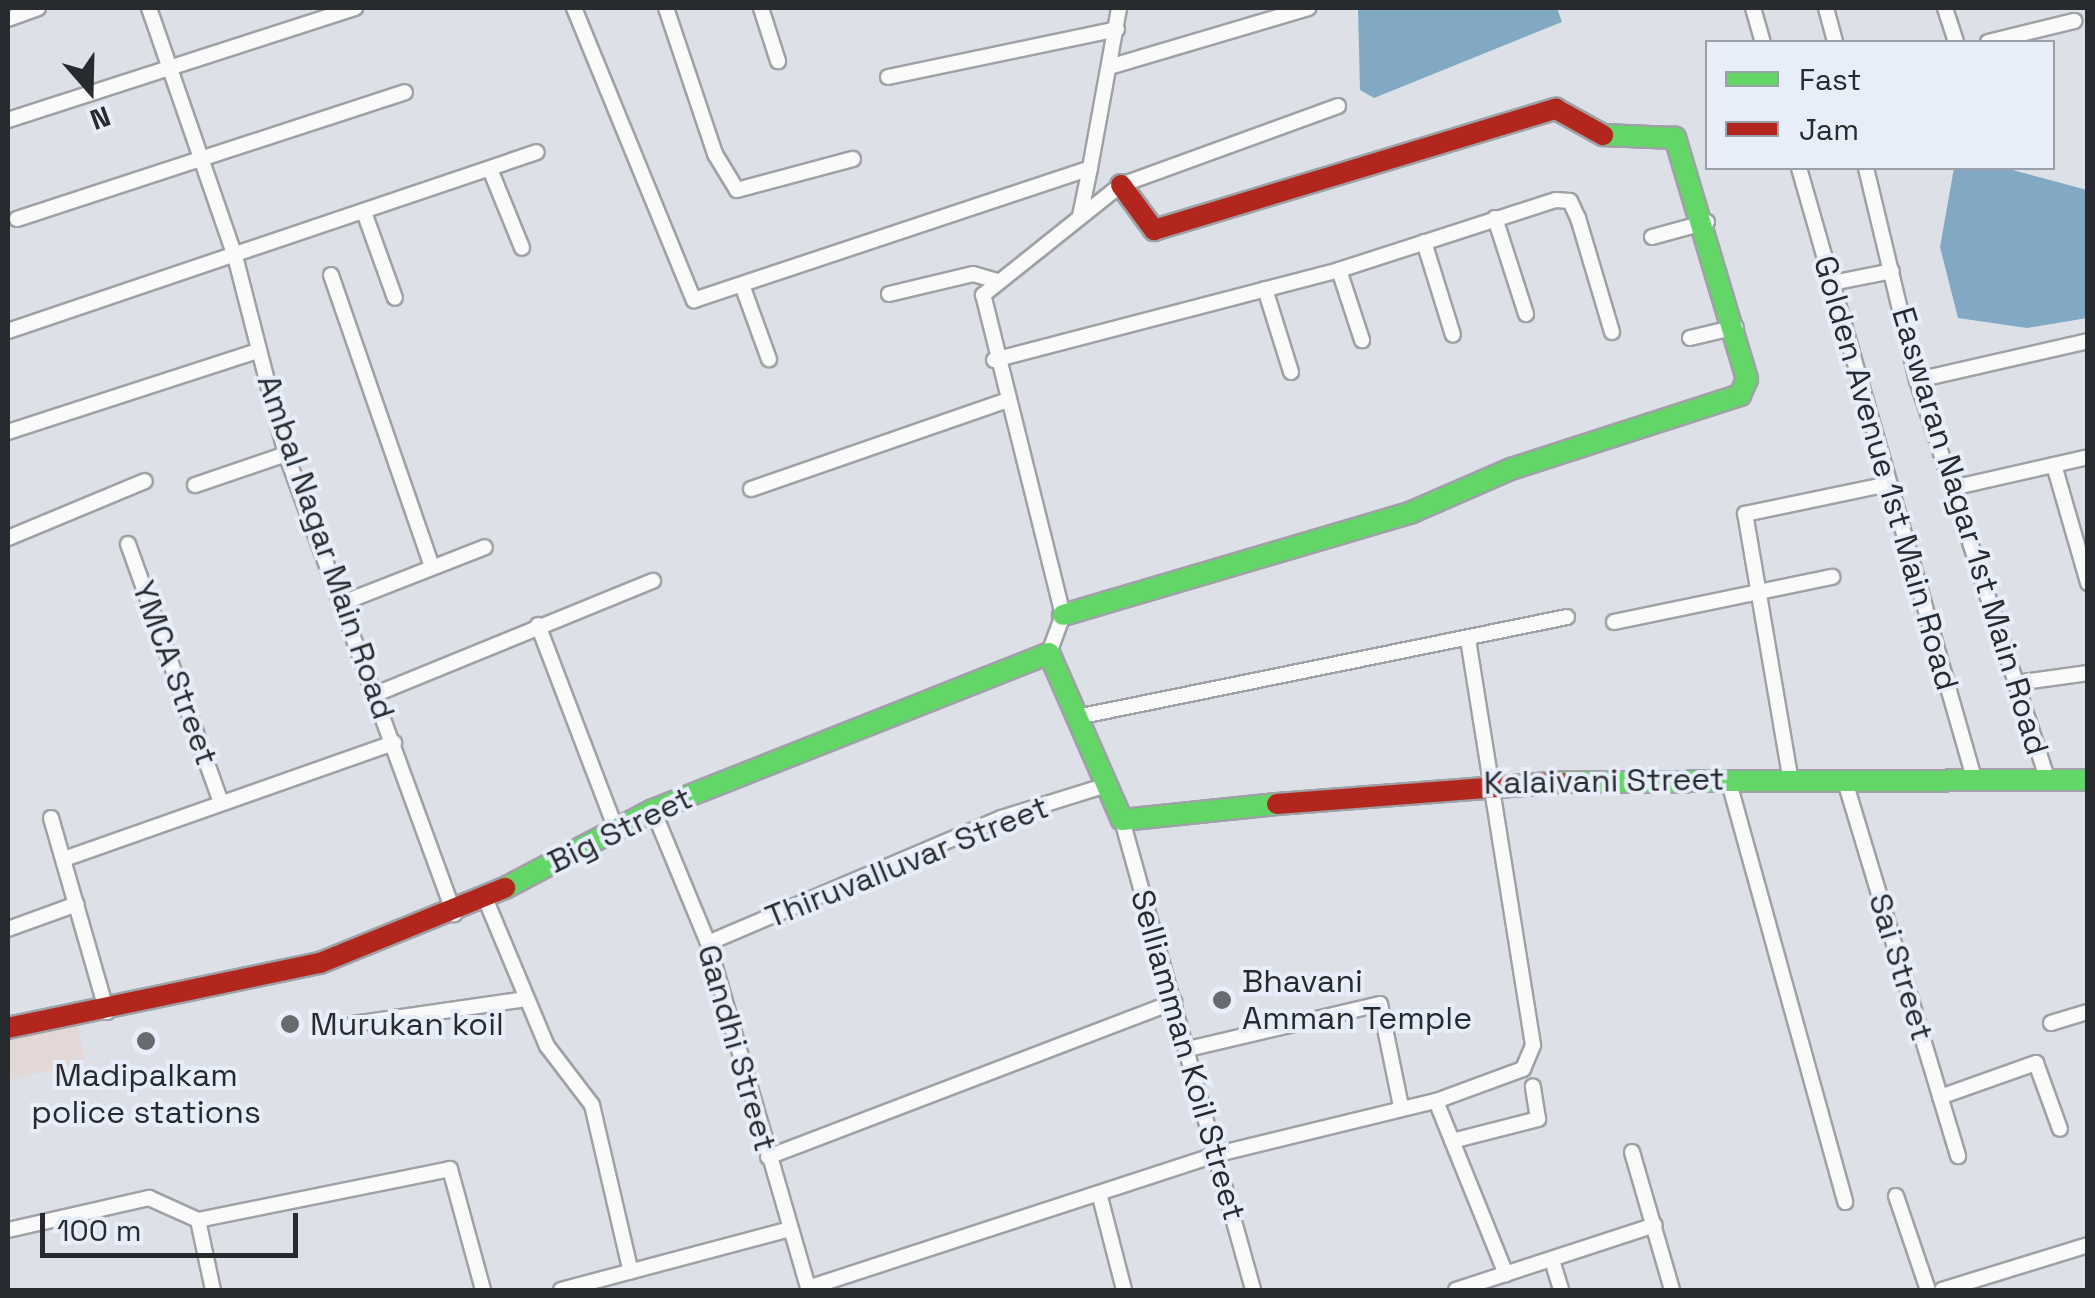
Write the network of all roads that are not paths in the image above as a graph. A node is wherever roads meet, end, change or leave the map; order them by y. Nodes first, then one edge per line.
1 (38, 8) edge
2 (149, 8) edge
3 (355, 8) edge
4 (574, 8) edge
5 (666, 8) edge
6 (761, 8) edge
7 (1118, 8) edge
8 (1308, 8) edge
9 (1753, 8) edge
10 (1826, 8) edge
11 (1945, 8) edge
12 (8, 18) edge
13 (2074, 21) dead end
14 (1117, 29) junction
15 (1762, 40) edge
16 (1834, 40) edge
17 (1955, 40) edge
18 (1996, 40) edge
19 (778, 61) dead end
20 (1109, 67) junction
21 (166, 68) junction
22 (888, 77) dead end
23 (405, 92) dead end
24 (1338, 106) dead end
25 (8, 120) edge
26 (538, 152) dead end
27 (199, 158) junction
28 (853, 159) dead end
29 (1090, 168) junction
30 (490, 169) junction
31 (1800, 170) edge
32 (1867, 170) edge
33 (1121, 186) junction
34 (364, 212) junction
35 (1080, 216) junction
36 (1495, 218) junction
37 (17, 220) dead end
38 (1706, 222) junction
39 (1652, 237) dead end
40 (1424, 242) junction
41 (522, 248) dead end
42 (235, 256) junction
43 (1339, 270) junction
44 (1892, 271) junction
45 (331, 275) dead end
46 (996, 281) junction
47 (742, 284) junction
48 (1832, 284) junction
49 (1265, 289) junction
50 (889, 294) dead end
51 (396, 298) dead end
52 (1526, 314) dead end
53 (1736, 327) junction
54 (8, 331) edge
55 (1612, 332) dead end
56 (1453, 335) dead end
57 (1690, 338) dead end
58 (1362, 340) dead end
59 (2088, 341) edge
60 (258, 350) junction
61 (769, 360) dead end
62 (994, 360) junction
63 (1291, 372) dead end
64 (1917, 380) junction
65 (1006, 401) junction
66 (8, 432) edge
67 (286, 454) junction
68 (2088, 457) edge
69 (2054, 465) junction
70 (144, 481) dead end
71 (1889, 484) junction
72 (194, 486) dead end
73 (1952, 488) junction
74 (751, 489) dead end
75 (8, 538) edge
76 (128, 544) dead end
77 (485, 547) dead end
78 (432, 567) junction
79 (1832, 578) dead end
80 (653, 581) dead end
81 (2088, 583) edge
82 (1758, 591) junction
83 (345, 602) junction
84 (1063, 615) junction
85 (1568, 617) dead end
86 (1614, 622) dead end
87 (538, 625) junction
88 (1468, 640) junction
89 (1049, 652) junction
90 (2088, 673) edge
91 (2016, 683) junction
92 (378, 693) junction
93 (1077, 717) junction
94 (394, 743) junction
95 (1790, 776) junction
96 (2046, 777) junction
97 (1844, 778) junction
98 (1974, 778) junction
99 (1728, 779) junction
100 (1488, 782) junction
101 (2086, 784) edge
102 (1107, 785) junction
103 (221, 803) junction
104 (654, 810) junction
105 (50, 818) dead end
106 (1122, 820) junction
107 (616, 828) junction
108 (64, 859) junction
109 (485, 898) junction
110 (77, 904) junction
111 (454, 914) junction
112 (8, 930) edge
113 (708, 944) junction
114 (526, 999) junction
115 (1174, 1002) junction
116 (107, 1012) junction
117 (2088, 1012) edge
118 (2050, 1023) dead end
119 (353, 1024) dead end
120 (8, 1028) edge
121 (1188, 1048) junction
122 (1532, 1086) dead end
123 (1940, 1097) junction
124 (1436, 1102) junction
125 (1401, 1106) junction
126 (2060, 1129) dead end
127 (1452, 1140) junction
128 (1632, 1152) dead end
129 (1218, 1154) junction
130 (1958, 1156) dead end
131 (768, 1157) junction
132 (1099, 1192) junction
133 (1896, 1196) dead end
134 (1845, 1202) dead end
135 (198, 1220) junction
136 (1655, 1226) junction
137 (790, 1229) junction
138 (8, 1230) edge
139 (2088, 1245) edge
140 (1552, 1260) junction
141 (632, 1272) junction
142 (1506, 1274) junction
143 (809, 1289) edge
144 (213, 1290) edge
145 (483, 1290) edge
146 (561, 1290) edge
147 (1124, 1290) edge
148 (1253, 1290) edge
149 (1456, 1290) edge
150 (1561, 1290) edge
151 (1672, 1290) edge
152 (1928, 1290) edge
153 (1942, 1290) edge

1 - 12 street
2 - 21 street, Ambal Nagar Main Road
3 - 21 street
4 - 47 street
5 - 28 street
6 - 19 street
7 - 14 street
8 - 20 street
9 - 15 street
10 - 16 street
11 - 17 street
13 - 18 street
14 - 20 street
14 - 22 street
20 - 29 street
21 - 25 street
21 - 27 street, Ambal Nagar Main Road
23 - 27 street
24 - 33 street
26 - 30 street
27 - 37 street
27 - 42 street, Ambal Nagar Main Road
29 - 35 street
29 - 47 street
30 - 34 street
30 - 41 street
31 - 48 street, Golden Avenue 1st Main Road
32 - 44 street, Easwaran Nagar 1st Main Road
33 - 35 street
33 - 38 street
34 - 42 street
34 - 51 street
35 - 46 street
36 - 40 street
36 - 52 street
36 - 55 street
38 - 39 street
38 - 53 street
40 - 43 street
40 - 56 street
42 - 54 street
42 - 60 street, Ambal Nagar Main Road
43 - 49 street
43 - 58 street
44 - 48 street
44 - 64 street, Easwaran Nagar 1st Main Road
45 - 78 street
46 - 50 street
46 - 62 street
47 - 61 street
48 - 71 street, Golden Avenue 1st Main Road
49 - 62 street
49 - 63 street
53 - 57 street
53 - 84 street
59 - 64 street
60 - 66 street
60 - 67 street, Ambal Nagar Main Road
62 - 65 street
64 - 73 street, Easwaran Nagar 1st Main Road
65 - 74 street
65 - 84 street
67 - 72 street
67 - 83 street, Ambal Nagar Main Road
68 - 69 street
69 - 73 street
69 - 81 street
70 - 75 street
71 - 82 street
71 - 98 street, Golden Avenue 1st Main Road
73 - 91 street, Easwaran Nagar 1st Main Road
76 - 103 street, YMCA Street
77 - 78 street
78 - 83 street
79 - 82 street
80 - 87 street
82 - 86 street
82 - 95 street
83 - 92 street, Ambal Nagar Main Road
84 - 89 street
85 - 88 street
87 - 92 street
87 - 107 street
88 - 93 street
88 - 100 street
89 - 93 street
89 - 104 street, Big Street
90 - 91 street
91 - 96 street, Easwaran Nagar 1st Main Road
92 - 94 street, Ambal Nagar Main Road
93 - 102 street
94 - 103 street
94 - 111 street, Ambal Nagar Main Road
95 - 97 street, Kalaivani Street
95 - 99 street, Kalaivani Street
96 - 98 street, Kalaivani Street
96 - 101 street, Kalaivani Street
97 - 98 street, Kalaivani Street
97 - 123 street, Sai Street
99 - 100 street, Kalaivani Street
99 - 134 street
100 - 106 street, Kalaivani Street
100 - 124 street
102 - 106 street
102 - 113 street, Thiruvalluvar Street
103 - 108 street
104 - 107 street, Big Street
104 - 113 street, Gandhi Street
105 - 108 street
106 - 115 street, Selliamman Koil Street
107 - 109 street, Big Street
108 - 110 street
109 - 111 street, Big Street
109 - 114 street
110 - 112 street
110 - 116 street
111 - 116 street, Big Street
113 - 131 street, Gandhi Street
114 - 119 street
114 - 141 street
115 - 121 street, Selliamman Koil Street
115 - 131 street
116 - 120 street, Big Street
117 - 118 street
121 - 125 street
121 - 129 street, Selliamman Koil Street
122 - 127 street
123 - 126 street
123 - 130 street, Sai Street
124 - 125 street
124 - 127 street
125 - 129 street
127 - 142 street
128 - 136 street
129 - 132 street
129 - 148 street, Selliamman Koil Street
131 - 137 street, Gandhi Street
132 - 143 street
132 - 147 street
133 - 152 street
135 - 138 street
135 - 144 street
135 - 145 street
136 - 140 street
136 - 151 street
137 - 141 street
137 - 143 street, Gandhi Street
139 - 153 street
140 - 142 street
140 - 150 street
141 - 146 street
142 - 149 street

